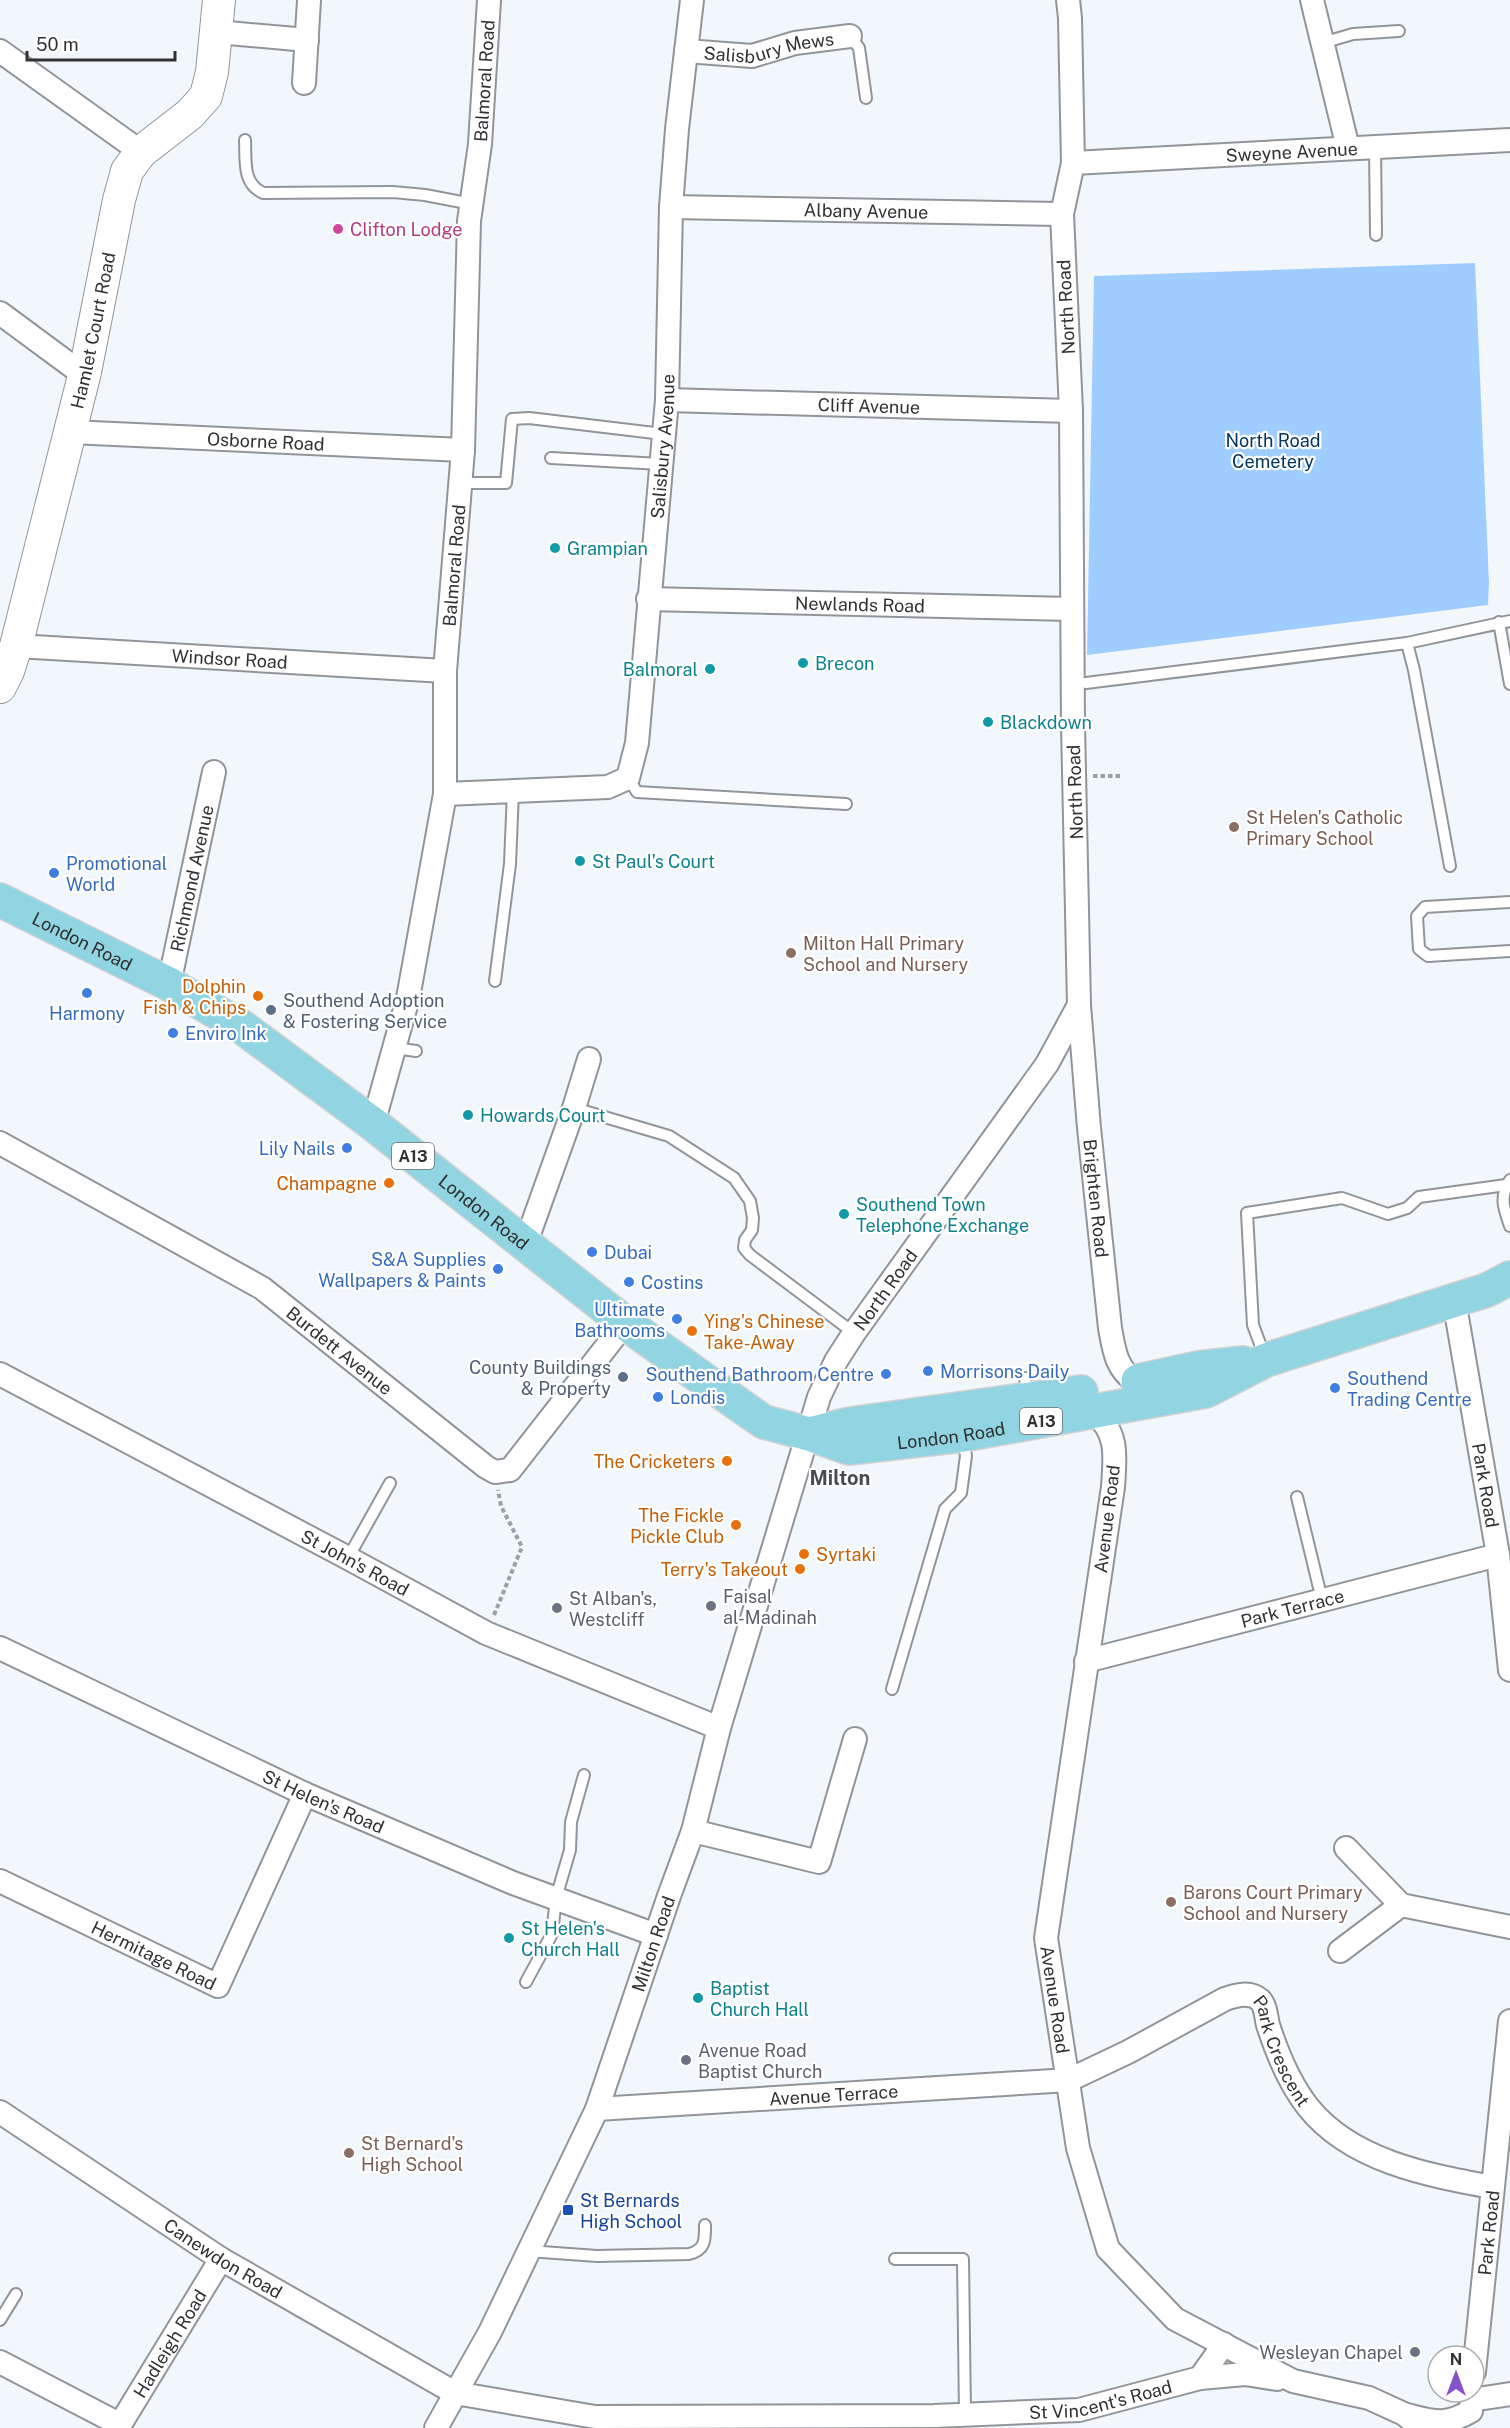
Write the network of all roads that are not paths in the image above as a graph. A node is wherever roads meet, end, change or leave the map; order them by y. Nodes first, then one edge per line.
1 (219, 0) edge
2 (309, 0) edge
3 (489, 0) edge
4 (692, 0) edge
5 (1068, 0) edge
6 (1312, 0) edge
7 (1399, 31) dead end
8 (217, 32) junction
9 (850, 36) joint
10 (307, 40) junction
11 (1322, 43) junction
12 (0, 51) edge
13 (686, 51) junction
14 (304, 82) dead end
15 (866, 98) dead end
16 (245, 140) dead end
17 (1510, 140) edge
18 (1375, 146) junction
19 (1347, 148) junction
20 (141, 152) junction
21 (1073, 163) junction
22 (472, 204) junction
23 (671, 207) junction
24 (1062, 214) junction
25 (1376, 235) dead end
26 (0, 313) edge
27 (85, 372) junction
28 (667, 400) junction
29 (1071, 411) junction
30 (70, 432) junction
31 (663, 434) junction
32 (463, 450) junction
33 (551, 458) dead end
34 (661, 464) junction
35 (460, 483) junction
36 (648, 599) junction
37 (1072, 609) junction
38 (1504, 622) edge
39 (1407, 643) junction
40 (16, 645) junction
41 (445, 671) junction
42 (1086, 683) dead end
43 (1510, 684) edge
44 (0, 687) edge
45 (214, 772) dead end
46 (628, 778) junction
47 (513, 791) junction
48 (445, 794) junction
49 (846, 804) dead end
50 (1450, 866) dead end
51 (0, 900) edge
52 (1510, 902) edge
53 (1510, 951) edge
54 (495, 981) dead end
55 (169, 984) junction
56 (1079, 1005) junction
57 (589, 1059) dead end
58 (574, 1108) junction
59 (373, 1124) junction
60 (0, 1143) edge
61 (1508, 1183) edge
62 (1510, 1226) edge
63 (525, 1245) junction
64 (1502, 1286) edge
65 (1454, 1300) junction
66 (625, 1323) junction
67 (854, 1334) junction
68 (1266, 1360) junction
69 (0, 1374) edge
70 (1136, 1382) junction
71 (1093, 1412) junction
72 (961, 1422) junction
73 (809, 1434) junction
74 (390, 1483) dead end
75 (1297, 1497) dead end
76 (1498, 1555) junction
77 (348, 1558) junction
78 (1322, 1600) junction
79 (0, 1648) edge
80 (1086, 1661) junction
81 (1510, 1670) edge
82 (892, 1689) dead end
83 (719, 1728) junction
84 (855, 1738) dead end
85 (584, 1775) dead end
86 (305, 1794) junction
87 (693, 1831) junction
88 (1346, 1848) dead end
89 (0, 1881) edge
90 (556, 1898) junction
91 (1401, 1905) junction
92 (1510, 1927) edge
93 (656, 1935) junction
94 (1340, 1951) dead end
95 (526, 1982) dead end
96 (1510, 2021) edge
97 (1069, 2080) junction
98 (597, 2109) junction
99 (0, 2112) edge
100 (1492, 2187) junction
101 (705, 2225) dead end
102 (528, 2251) junction
103 (221, 2259) junction
104 (895, 2259) dead end
105 (16, 2294) dead end
106 (0, 2320) edge
107 (1224, 2344) junction
108 (1477, 2344) edge
109 (0, 2362) edge
110 (1200, 2378) junction
111 (1293, 2381) junction
112 (455, 2393) junction
113 (1510, 2394) edge
114 (1471, 2408) edge
115 (965, 2414) junction
116 (1404, 2414) junction
117 (119, 2426) edge
118 (436, 2428) edge
119 (1422, 2428) edge

1 - 8 street, Hamlet Court Road
2 - 10 street
3 - 22 street, Balmoral Road
4 - 13 street, Salisbury Avenue
5 - 21 street, North Road
6 - 11 street
7 - 11 lane
8 - 10 street
8 - 20 street, Hamlet Court Road
9 - 13 street, Salisbury Mews
9 - 15 lane
10 - 14 street
11 - 19 street
12 - 20 street
13 - 23 street, Salisbury Avenue
16 - 22 lane
17 - 18 street, Sweyne Avenue
18 - 19 street, Sweyne Avenue
18 - 25 lane
19 - 21 street, Sweyne Avenue
20 - 27 street, Hamlet Court Road
21 - 24 street, North Road
22 - 32 street, Balmoral Road
23 - 24 street, Albany Avenue
23 - 28 street, Salisbury Avenue
24 - 29 street, North Road
26 - 27 street
27 - 30 street, Hamlet Court Road
28 - 29 street, Cliff Avenue
28 - 31 street, Salisbury Avenue
29 - 37 street, North Road
30 - 32 street, Osborne Road
30 - 40 street, Hamlet Court Road
31 - 34 street, Salisbury Avenue
31 - 35 lane
32 - 35 street, Balmoral Road
33 - 34 lane
34 - 36 street, Salisbury Avenue
35 - 41 street, Balmoral Road
36 - 37 street, Newlands Road
36 - 46 street, Salisbury Avenue
37 - 56 street, North Road
38 - 39 lane
38 - 43 lane
39 - 42 lane
39 - 50 lane
40 - 41 street, Windsor Road
40 - 44 street, Hamlet Court Road
41 - 48 street, Balmoral Road
45 - 55 street, Richmond Avenue
46 - 47 street
46 - 49 lane
47 - 48 street
47 - 54 lane
48 - 59 street, Balmoral Road
51 - 55 main road, London Road / A13
52 - 53 lane
55 - 59 main road, London Road / A13
56 - 67 street, North Road
56 - 70 street, Brighten Road
57 - 58 street
58 - 63 street
58 - 67 lane
59 - 63 main road, London Road / A13
60 - 66 street, Burdett Avenue
61 - 62 lane
61 - 68 lane
63 - 66 main road, London Road / A13
64 - 65 main road, London Road / A13
65 - 68 main road, London Road / A13
65 - 76 street, Park Road
66 - 73 main road, London Road / A13
67 - 73 street, North Road
68 - 70 main road, London Road / A13
68 - 71 main road, London Road / A13
69 - 77 street, St John's Road
70 - 72 main road, London Road / A13
71 - 72 main road, London Road / A13
71 - 80 street, Avenue Road
72 - 73 main road, London Road / A13
72 - 82 lane
73 - 83 street, Milton Road
74 - 77 lane
75 - 78 lane
76 - 78 street, Park Terrace
76 - 81 street, Park Road
77 - 83 street, St John's Road
78 - 80 street, Park Terrace
79 - 86 street, St Helen's Road
80 - 97 street, Avenue Road
83 - 87 street, Milton Road
84 - 87 street
85 - 90 lane
86 - 89 street, Hermitage Road
86 - 90 street, St Helen's Road
87 - 93 street, Milton Road
88 - 91 street
90 - 93 street, St Helen's Road
90 - 95 lane
91 - 92 street
91 - 94 street
93 - 98 street, Milton Road
96 - 100 street, Park Road
97 - 98 street, Avenue Terrace
97 - 100 street, Park Crescent
97 - 107 street, Avenue Road
98 - 102 street, Milton Road
99 - 103 street, Canewdon Road
100 - 108 street, Park Road
101 - 102 lane
102 - 112 street, Milton Road
103 - 112 street, Canewdon Road
103 - 117 street, Hadleigh Road
104 - 115 lane
105 - 106 lane
107 - 110 street
107 - 111 street, Avenue Road
109 - 117 street
110 - 111 street, St Vincent's Road
110 - 115 street, St Vincent's Road
111 - 116 street, Avenue Road
112 - 115 street, St Vincent's Road
112 - 118 street, Milton Road
113 - 114 street, Avenue Road
114 - 116 street, Avenue Road
116 - 119 street, Avenue Road

